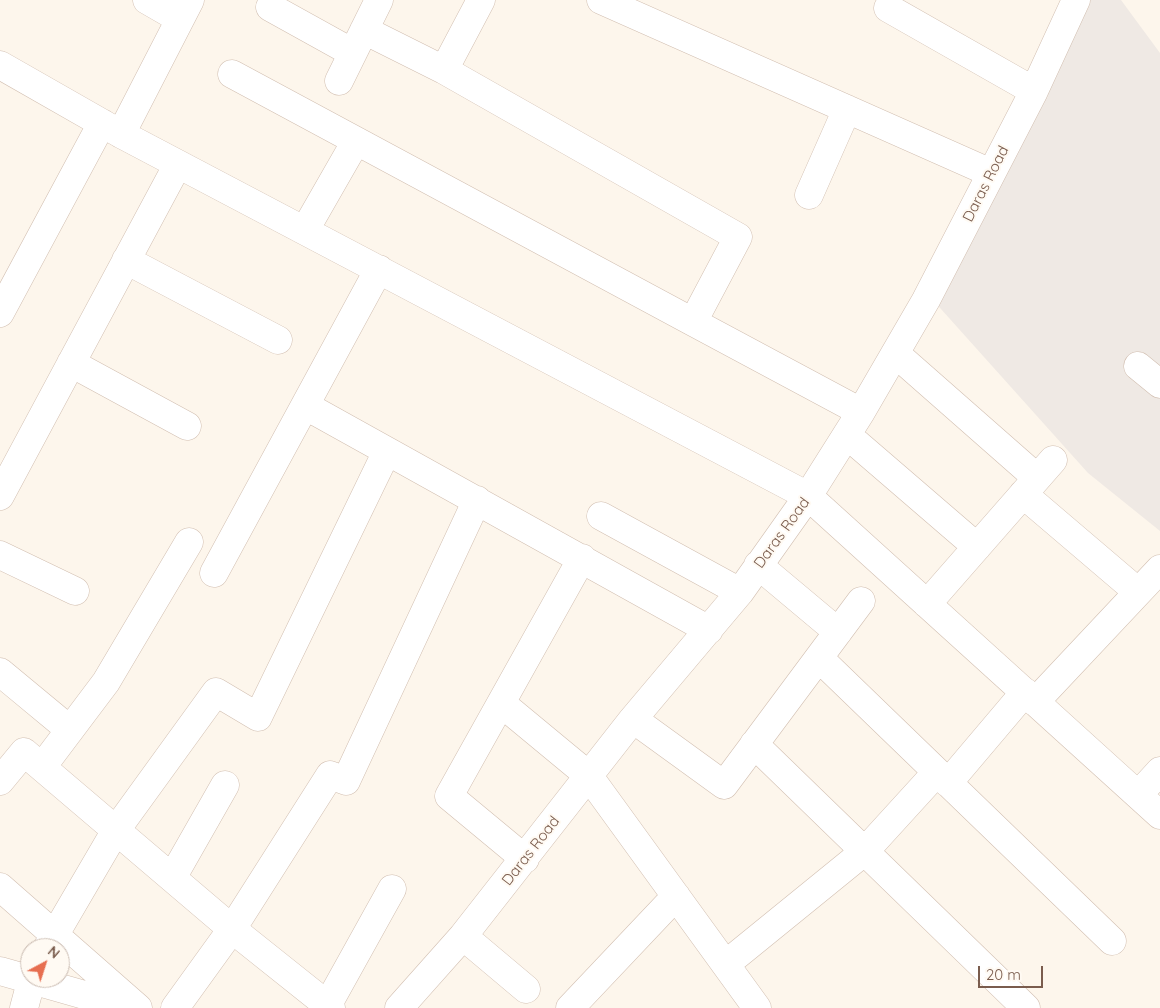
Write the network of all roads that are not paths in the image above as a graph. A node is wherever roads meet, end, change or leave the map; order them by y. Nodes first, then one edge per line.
1 (147, 0) edge
2 (379, 0) edge
3 (481, 0) edge
4 (601, 0) edge
5 (1076, 0) edge
6 (270, 7) dead end
7 (888, 8) dead end
8 (185, 10) edge
9 (358, 41) junction
10 (444, 70) junction
11 (232, 74) dead end
12 (3, 75) edge
13 (339, 81) dead end
14 (1034, 91) junction
15 (847, 109) junction
16 (112, 128) junction
17 (356, 141) junction
18 (178, 164) junction
19 (991, 174) junction
20 (809, 195) dead end
21 (305, 230) junction
22 (126, 260) junction
23 (379, 268) junction
24 (0, 313) edge
25 (693, 322) junction
26 (278, 340) dead end
27 (896, 354) junction
28 (71, 362) junction
29 (1138, 366) dead end
30 (1160, 384) edge
31 (306, 406) junction
32 (862, 412) junction
33 (187, 426) dead end
34 (846, 436) junction
35 (387, 451) junction
36 (1038, 477) junction
37 (0, 496) edge
38 (808, 496) junction
39 (476, 500) junction
40 (601, 516) dead end
41 (189, 542) dead end
42 (977, 547) junction
43 (0, 555) edge
44 (582, 558) junction
45 (758, 565) junction
46 (1160, 569) edge
47 (214, 573) dead end
48 (75, 591) dead end
49 (740, 592) junction
50 (1138, 592) junction
51 (861, 601) dead end
52 (927, 604) junction
53 (709, 630) junction
54 (838, 632) junction
55 (819, 658) junction
56 (0, 672) edge
57 (1030, 697) junction
58 (501, 703) junction
59 (632, 719) junction
60 (70, 730) junction
61 (754, 744) junction
62 (15, 764) edge
63 (1160, 771) edge
64 (588, 775) junction
65 (942, 778) junction
66 (225, 785) dead end
67 (1138, 795) junction
68 (1160, 815) edge
69 (116, 830) junction
70 (865, 851) junction
71 (525, 859) junction
72 (172, 878) junction
73 (0, 887) edge
74 (392, 889) dead end
75 (676, 896) junction
76 (232, 929) junction
77 (463, 936) junction
78 (47, 938) edge
79 (52, 938) edge
80 (1112, 941) dead end
81 (70, 956) edge
82 (726, 964) junction
83 (0, 971) edge
84 (20, 976) edge
85 (29, 988) edge
86 (62, 988) edge
87 (526, 988) dead end
88 (329, 1007) edge
89 (403, 1007) edge
90 (24, 1008) edge
91 (130, 1008) edge
92 (138, 1008) edge
93 (175, 1008) edge
94 (570, 1008) edge
95 (757, 1008) edge
96 (1026, 1008) edge

1 - 8 street
2 - 9 street
3 - 10 street
4 - 15 street
5 - 14 street, Daras Road
6 - 9 street
7 - 14 street
8 - 16 street
9 - 10 street
9 - 13 street
10 - 25 street
11 - 17 street
12 - 16 street
14 - 19 street, Daras Road
15 - 19 street
15 - 20 street
16 - 18 street
16 - 24 street
17 - 21 street
17 - 25 street
18 - 21 street
18 - 22 street
19 - 27 street, Daras Road
21 - 23 street
22 - 26 street
22 - 28 street
23 - 31 street
23 - 38 street
25 - 32 street
27 - 32 street, Daras Road
27 - 36 street
28 - 33 street
28 - 37 street
29 - 30 street
31 - 35 street
31 - 47 street
32 - 34 street, Daras Road
34 - 38 street, Daras Road
34 - 42 street
35 - 39 street
35 - 69 street
36 - 42 street
36 - 50 street
38 - 45 street, Daras Road
38 - 52 street
39 - 44 street
39 - 76 street
40 - 49 street
41 - 60 street
42 - 52 street
43 - 48 street
44 - 53 street
44 - 58 street
45 - 49 street, Daras Road
45 - 54 street
46 - 50 street
49 - 53 street, Daras Road
50 - 57 street
51 - 54 street
52 - 57 street
53 - 59 street, Daras Road
54 - 55 street
55 - 61 street
55 - 65 street
56 - 60 street
57 - 65 street
57 - 67 street
58 - 64 street
58 - 71 street
59 - 61 street
59 - 64 street, Daras Road
60 - 62 street
61 - 70 street
62 - 69 street
63 - 67 street
64 - 71 street, Daras Road
64 - 75 street
65 - 70 street
65 - 80 street
66 - 72 street
67 - 68 street
69 - 72 street
69 - 79 street
70 - 82 street
70 - 96 street
71 - 77 street, Daras Road
72 - 76 street
73 - 78 street
74 - 88 street
75 - 82 street
75 - 94 street
76 - 88 street
76 - 93 street
77 - 87 street
77 - 89 street, Daras Road
81 - 92 street
82 - 95 street
83 - 84 street
85 - 90 street
86 - 91 street

